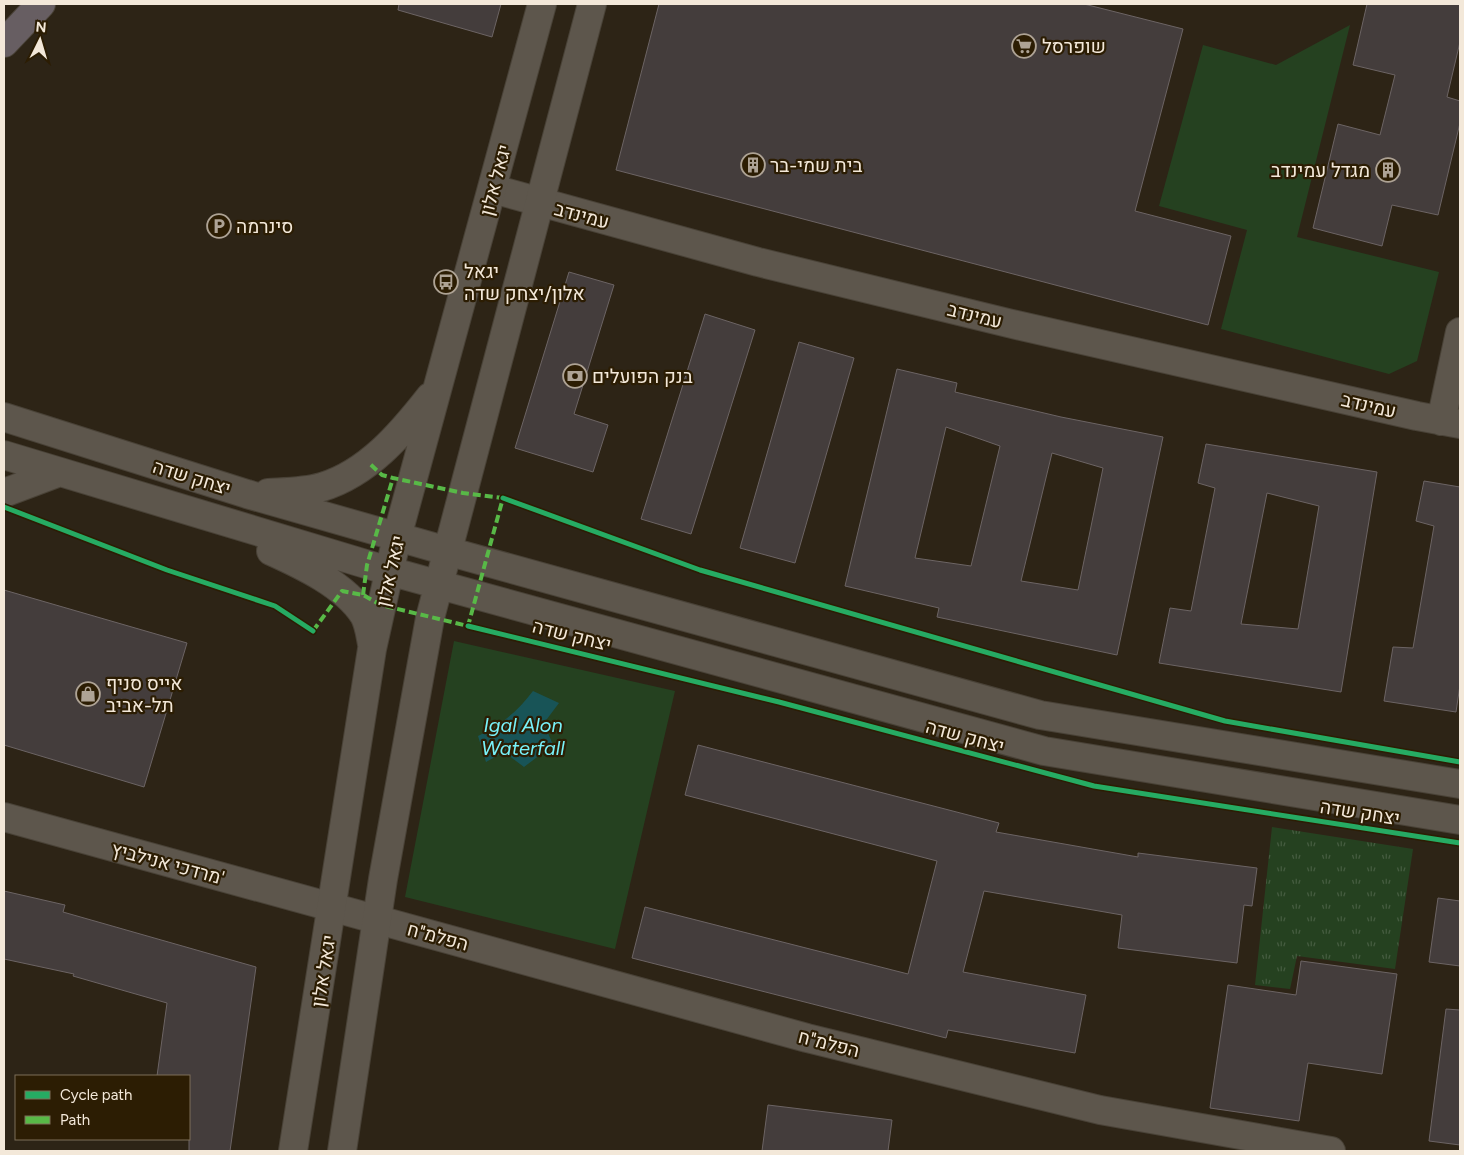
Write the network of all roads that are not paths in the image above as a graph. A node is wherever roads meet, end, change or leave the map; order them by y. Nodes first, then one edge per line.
1 (41, 4) edge
2 (542, 4) edge
3 (592, 4) edge
4 (4, 43) edge
5 (493, 189) junction
6 (538, 203) junction
7 (1460, 332) edge
8 (437, 388) junction
9 (4, 418) edge
10 (1450, 422) edge
11 (4, 456) edge
12 (60, 472) junction
13 (4, 493) edge
14 (247, 494) junction
15 (181, 510) junction
16 (397, 536) junction
17 (447, 552) junction
18 (389, 571) junction
19 (438, 584) junction
20 (372, 649) junction
21 (1460, 784) edge
22 (4, 817) edge
23 (1460, 820) edge
24 (333, 908) junction
25 (377, 920) junction
26 (293, 1151) edge
27 (342, 1151) edge
28 (1331, 1151) edge

1 - 4 highway
2 - 5 street, יגאל אלון
3 - 6 street
5 - 6 street, עמינדב
5 - 8 street, יגאל אלון
6 - 10 street, עמינדב
6 - 17 street
7 - 10 street
8 - 14 street
8 - 16 street, יגאל אלון
9 - 14 street, יצחק שדה
11 - 12 street, יצחק שדה
12 - 13 street
12 - 15 street, יצחק שדה
14 - 16 street, יצחק שדה
15 - 18 street, יצחק שדה
15 - 20 street
16 - 17 street, יצחק שדה
16 - 18 street, יגאל אלון
17 - 19 street
17 - 21 street, יצחק שדה
18 - 19 street, יצחק שדה
18 - 20 street, יגאל אלון
19 - 23 street, יצחק שדה
19 - 25 street
20 - 24 street, יגאל אלון
22 - 24 street, מרדכי אנילביץ'
24 - 25 street, הפלמ"ח
24 - 26 street, יגאל אלון
25 - 27 street
25 - 28 street, הפלמ"ח

